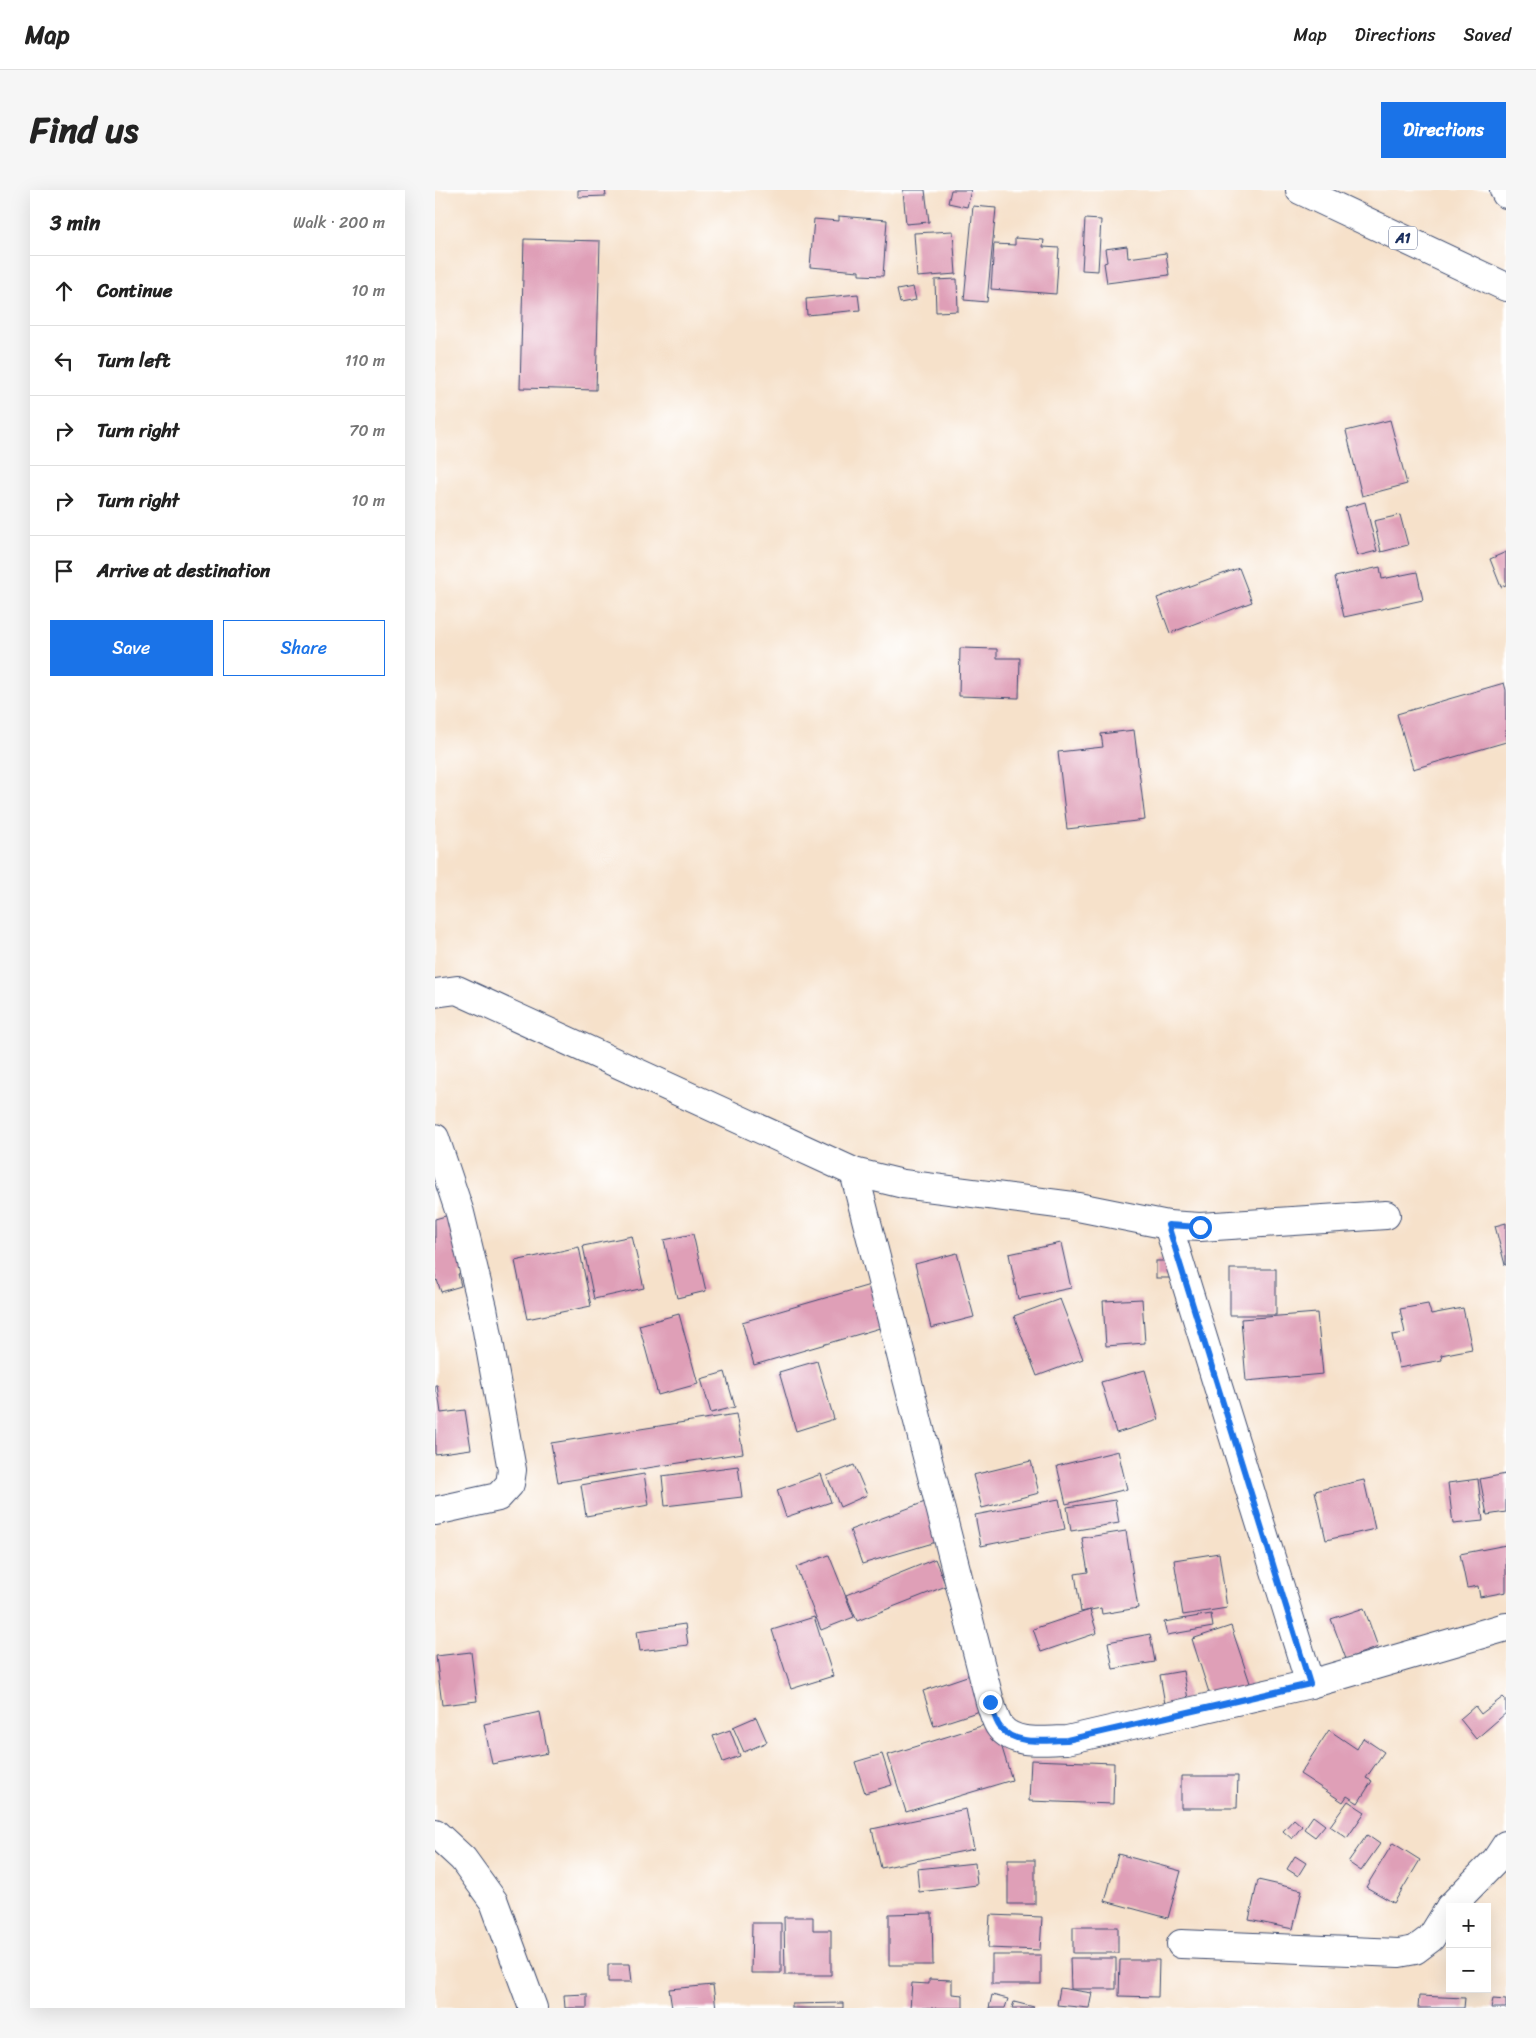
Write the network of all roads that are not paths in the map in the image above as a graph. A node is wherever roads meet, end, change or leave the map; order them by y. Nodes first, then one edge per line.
1 (1300, 190) edge
2 (1504, 190) edge
3 (1506, 194) edge
4 (1506, 287) edge
5 (435, 993) edge
6 (435, 1138) edge
7 (854, 1172) junction
8 (1386, 1215) dead end
9 (1168, 1225) junction
10 (435, 1511) edge
11 (1506, 1627) edge
12 (1310, 1684) junction
13 (435, 1833) edge
14 (1506, 1845) edge
15 (1454, 1903) edge
16 (1446, 1914) edge
17 (1181, 1944) dead end
18 (533, 2008) edge

1 - 4 main road, A1
2 - 3 main road
5 - 7 main road
6 - 10 main road
7 - 9 main road
7 - 12 main road
8 - 9 main road
9 - 12 main road
11 - 12 main road
13 - 18 main road
14 - 15 main road
16 - 17 main road

